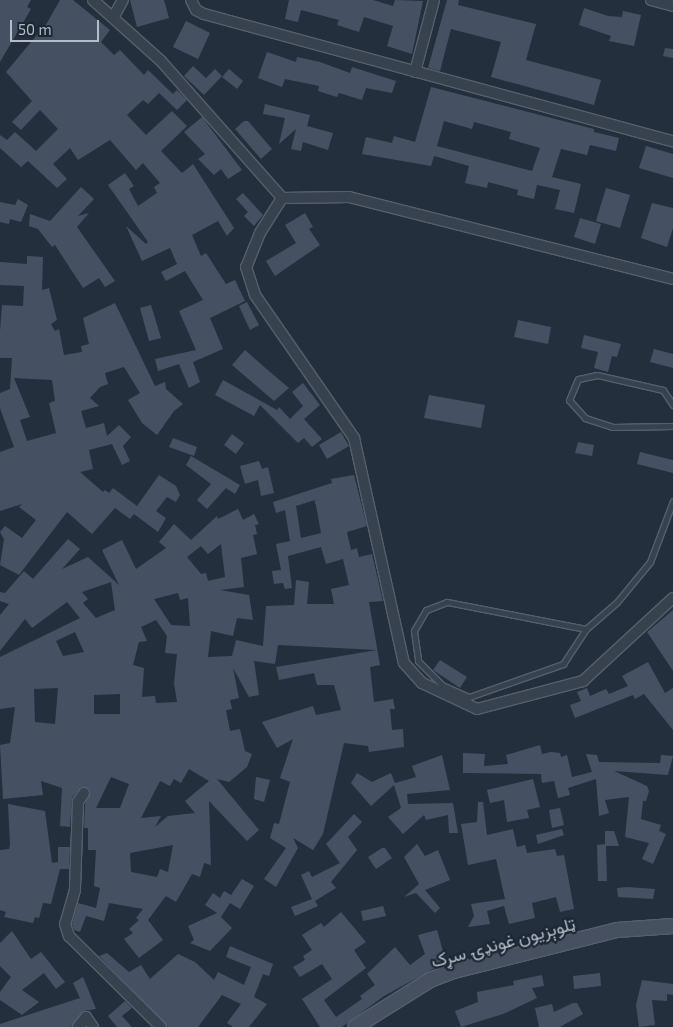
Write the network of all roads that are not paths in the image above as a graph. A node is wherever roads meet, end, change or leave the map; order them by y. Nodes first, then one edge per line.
1 (93, 0) edge
2 (123, 0) edge
3 (191, 0) edge
4 (434, 0) edge
5 (651, 0) edge
6 (673, 6) edge
7 (114, 16) junction
8 (415, 72) junction
9 (673, 141) edge
10 (282, 198) junction
11 (673, 280) edge
12 (673, 405) edge
13 (673, 426) edge
14 (673, 501) edge
15 (673, 598) edge
16 (586, 629) junction
17 (84, 793) dead end
18 (673, 926) edge
19 (78, 1027) edge
20 (93, 1027) edge
21 (161, 1027) edge
22 (355, 1027) edge

1 - 7 street
2 - 7 street
3 - 8 street
4 - 8 street
5 - 6 street
7 - 10 street
8 - 9 street
10 - 11 street
10 - 15 street
12 - 13 lane
14 - 16 lane
16 - 16 lane
17 - 21 street
18 - 22 street, ټلوېزيون غونډۍ سړک
19 - 20 street

